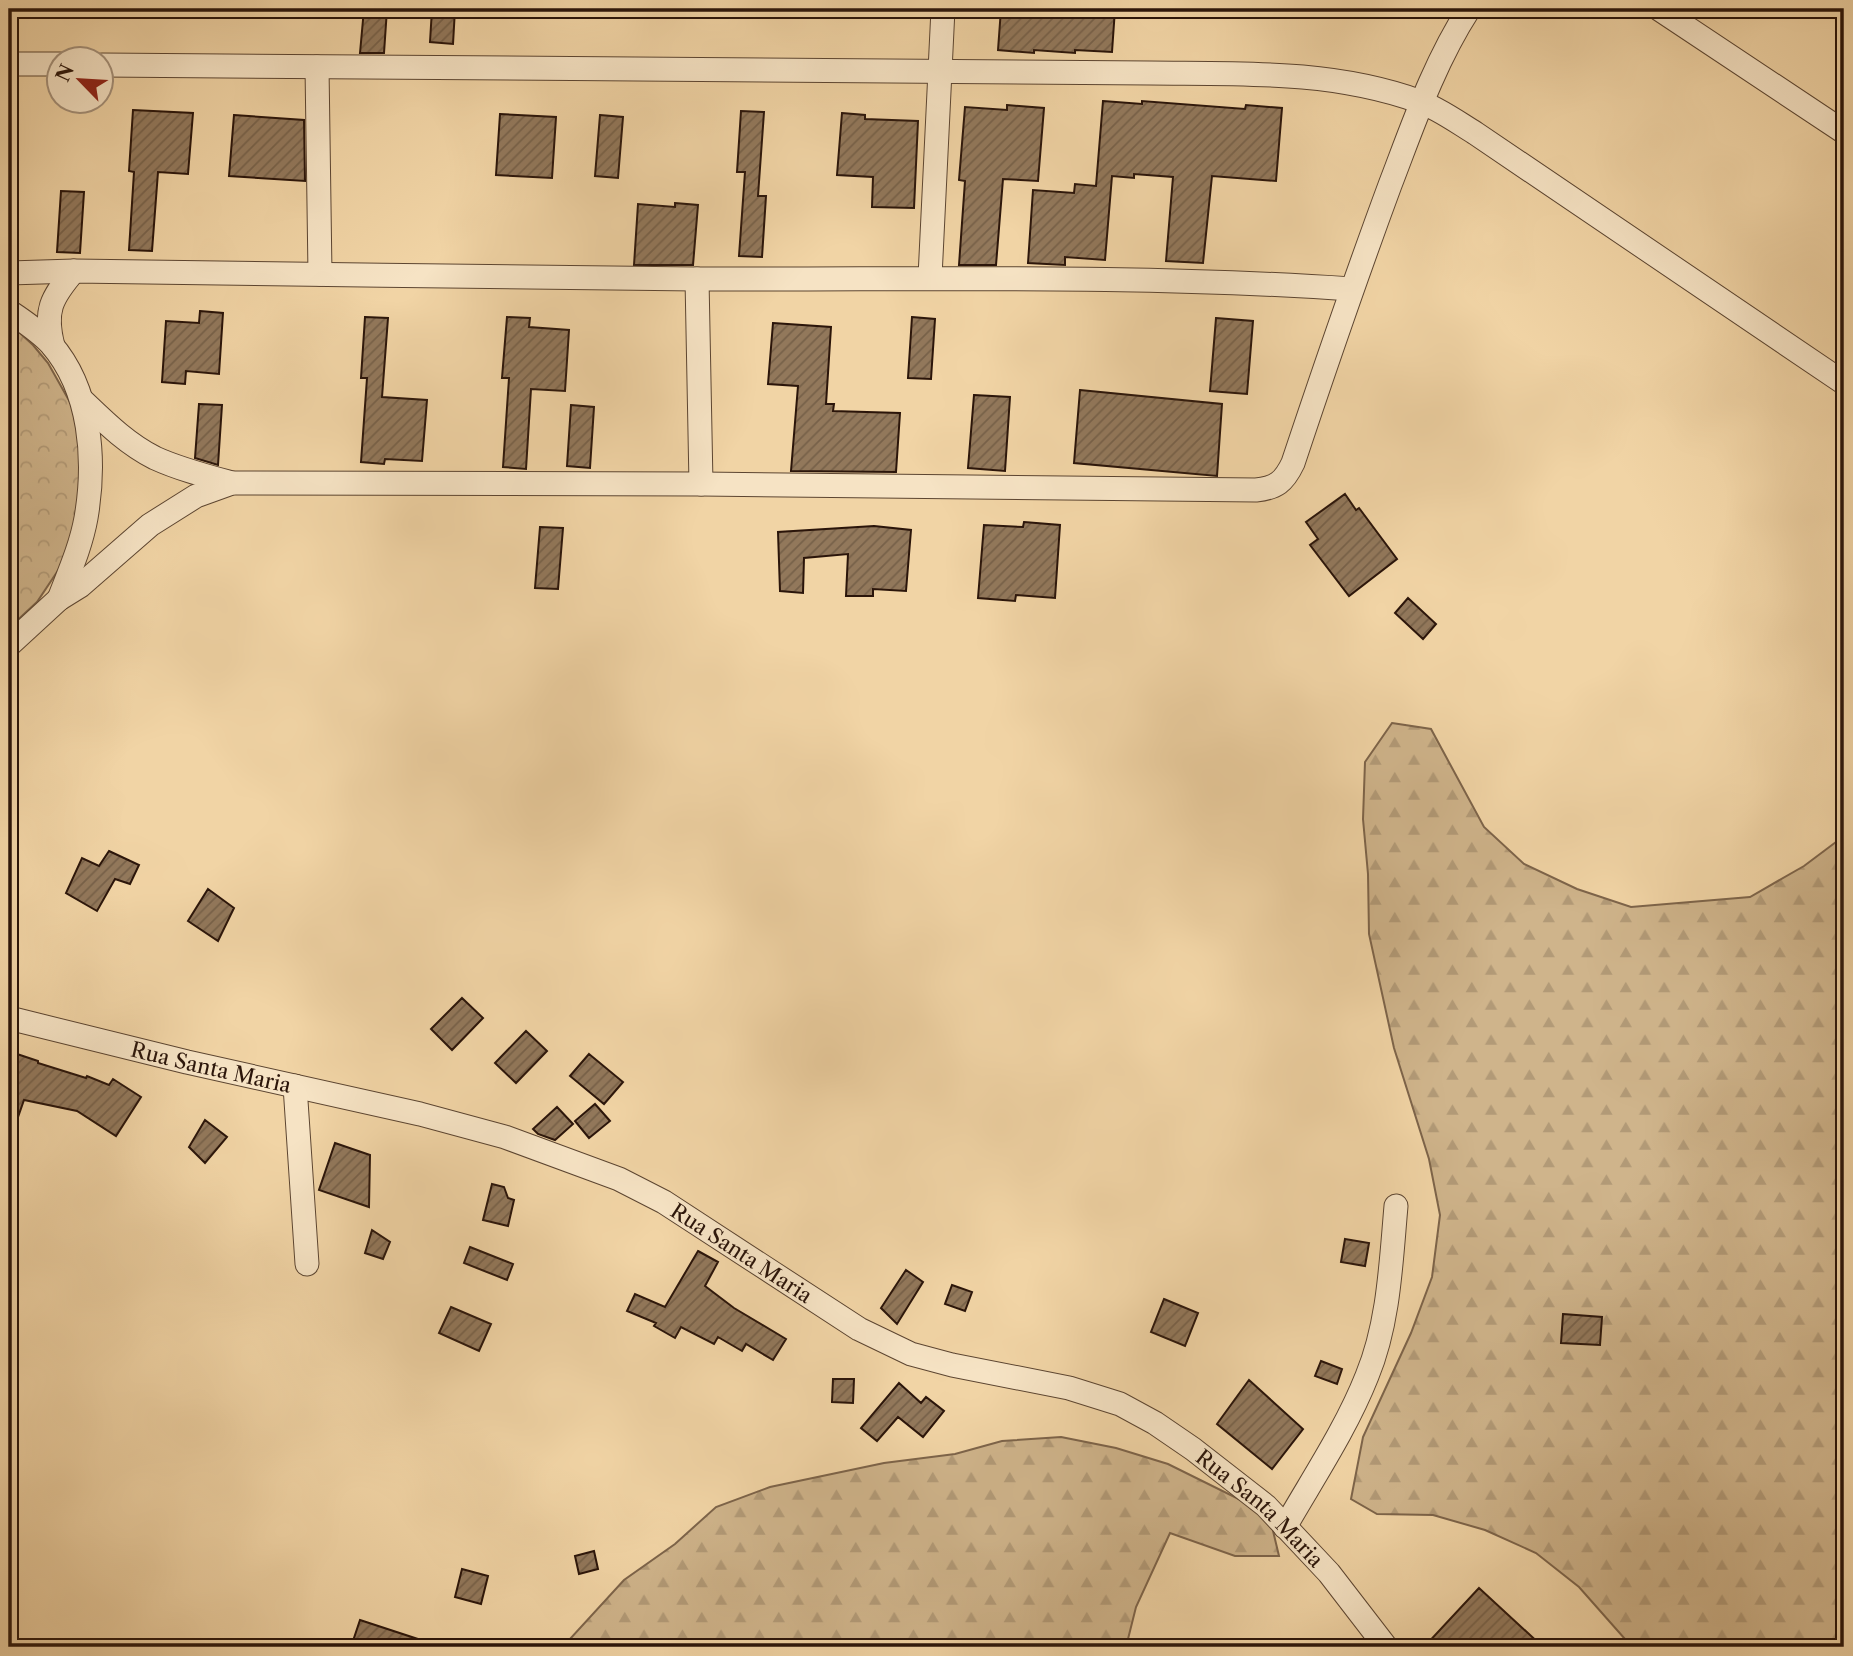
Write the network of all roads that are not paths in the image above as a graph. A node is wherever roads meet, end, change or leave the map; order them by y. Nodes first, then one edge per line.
1 (943, 9) edge
2 (1469, 9) edge
3 (1659, 9) edge
4 (9, 64) edge
5 (46, 65) edge
6 (116, 65) edge
7 (317, 67) junction
8 (938, 70) junction
9 (1421, 102) junction
10 (1844, 132) edge
11 (74, 271) junction
12 (9, 273) edge
13 (320, 274) junction
14 (930, 277) junction
15 (697, 279) junction
16 (1351, 289) junction
17 (9, 311) edge
18 (53, 346) junction
19 (1844, 383) edge
20 (83, 401) junction
21 (232, 483) junction
22 (701, 484) junction
23 (59, 599) junction
24 (9, 645) edge
25 (9, 1018) edge
26 (295, 1086) junction
27 (1396, 1206) dead end
28 (307, 1264) dead end
29 (1285, 1527) junction
30 (1386, 1647) edge

1 - 8 street
2 - 9 street
3 - 10 street
4 - 5 street
6 - 7 street
7 - 8 street
7 - 13 street
8 - 9 street
8 - 14 street
9 - 16 street
9 - 19 street
11 - 12 street
11 - 13 street
11 - 18 street
13 - 15 street
14 - 15 street
14 - 16 street
15 - 22 street
16 - 22 street
17 - 18 street
18 - 20 street
20 - 21 street
20 - 23 street
21 - 22 street
21 - 23 street
23 - 24 street
25 - 26 street, Rua Santa Maria
26 - 28 street
26 - 29 street, Rua Santa Maria
27 - 29 street
29 - 30 street, Rua Santa Maria

